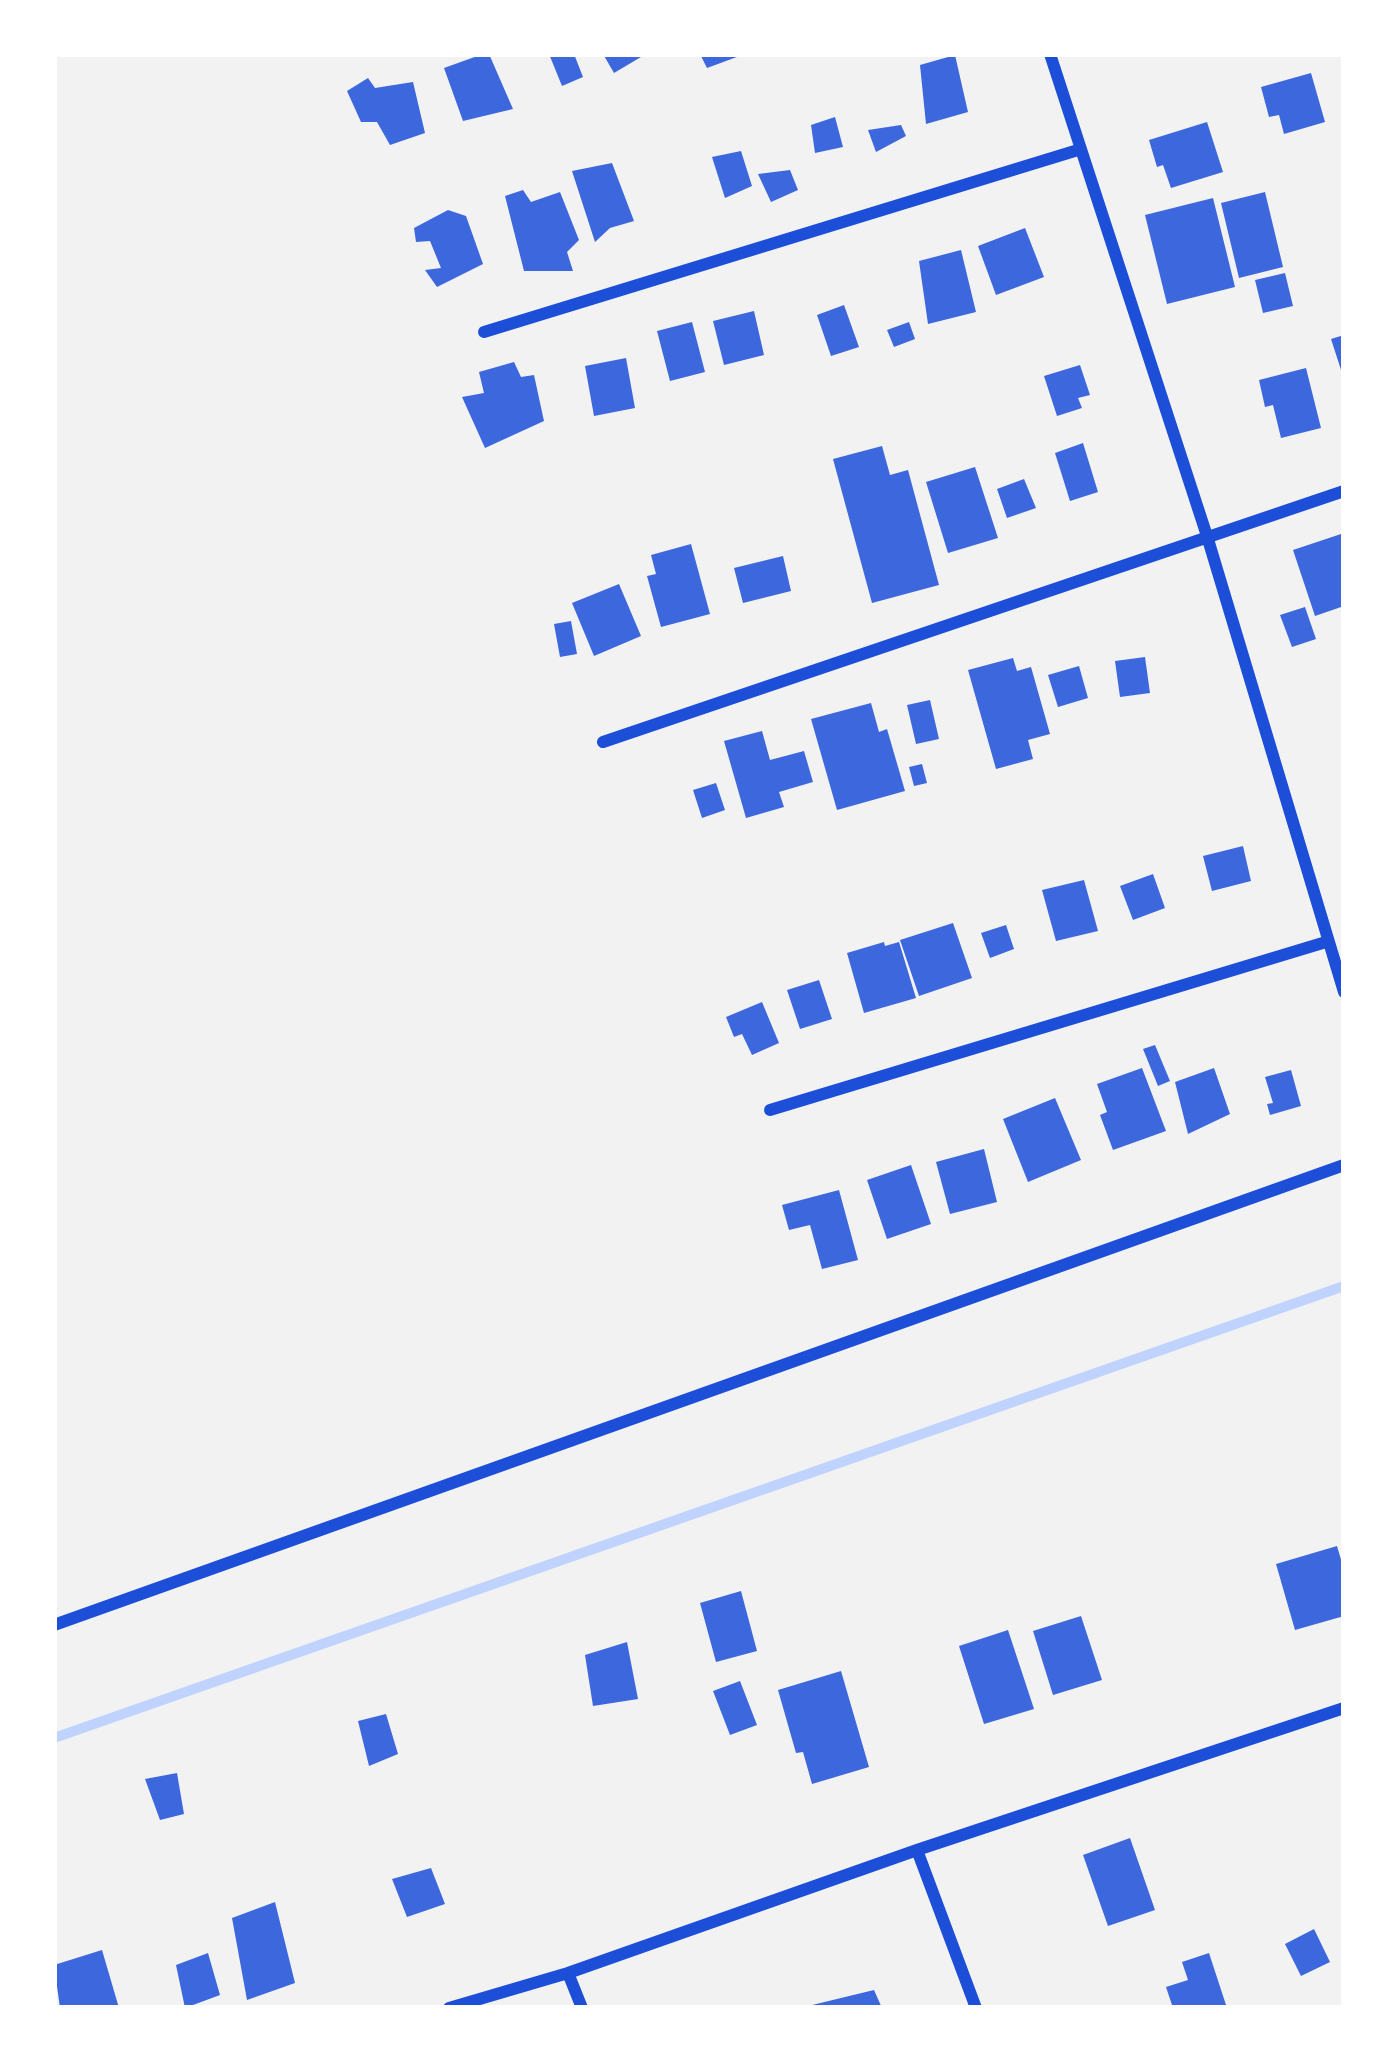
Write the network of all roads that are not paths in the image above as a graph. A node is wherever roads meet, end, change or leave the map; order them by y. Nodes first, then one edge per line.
1 (1050, 54) edge
2 (1078, 150) junction
3 (484, 332) dead end
4 (1344, 490) edge
5 (1208, 536) junction
6 (603, 742) dead end
7 (1326, 942) junction
8 (1344, 992) edge
9 (770, 1110) dead end
10 (1344, 1166) edge
11 (54, 1625) edge
12 (1344, 1708) edge
13 (917, 1850) junction
14 (568, 1973) junction
15 (449, 2008) edge
16 (582, 2008) edge
17 (976, 2008) edge

1 - 2 street
2 - 3 street
2 - 5 street
4 - 5 street
5 - 6 street
5 - 7 street
7 - 8 street
7 - 9 street
10 - 11 street
12 - 13 street
13 - 14 street
13 - 17 street
14 - 15 street
14 - 16 street

